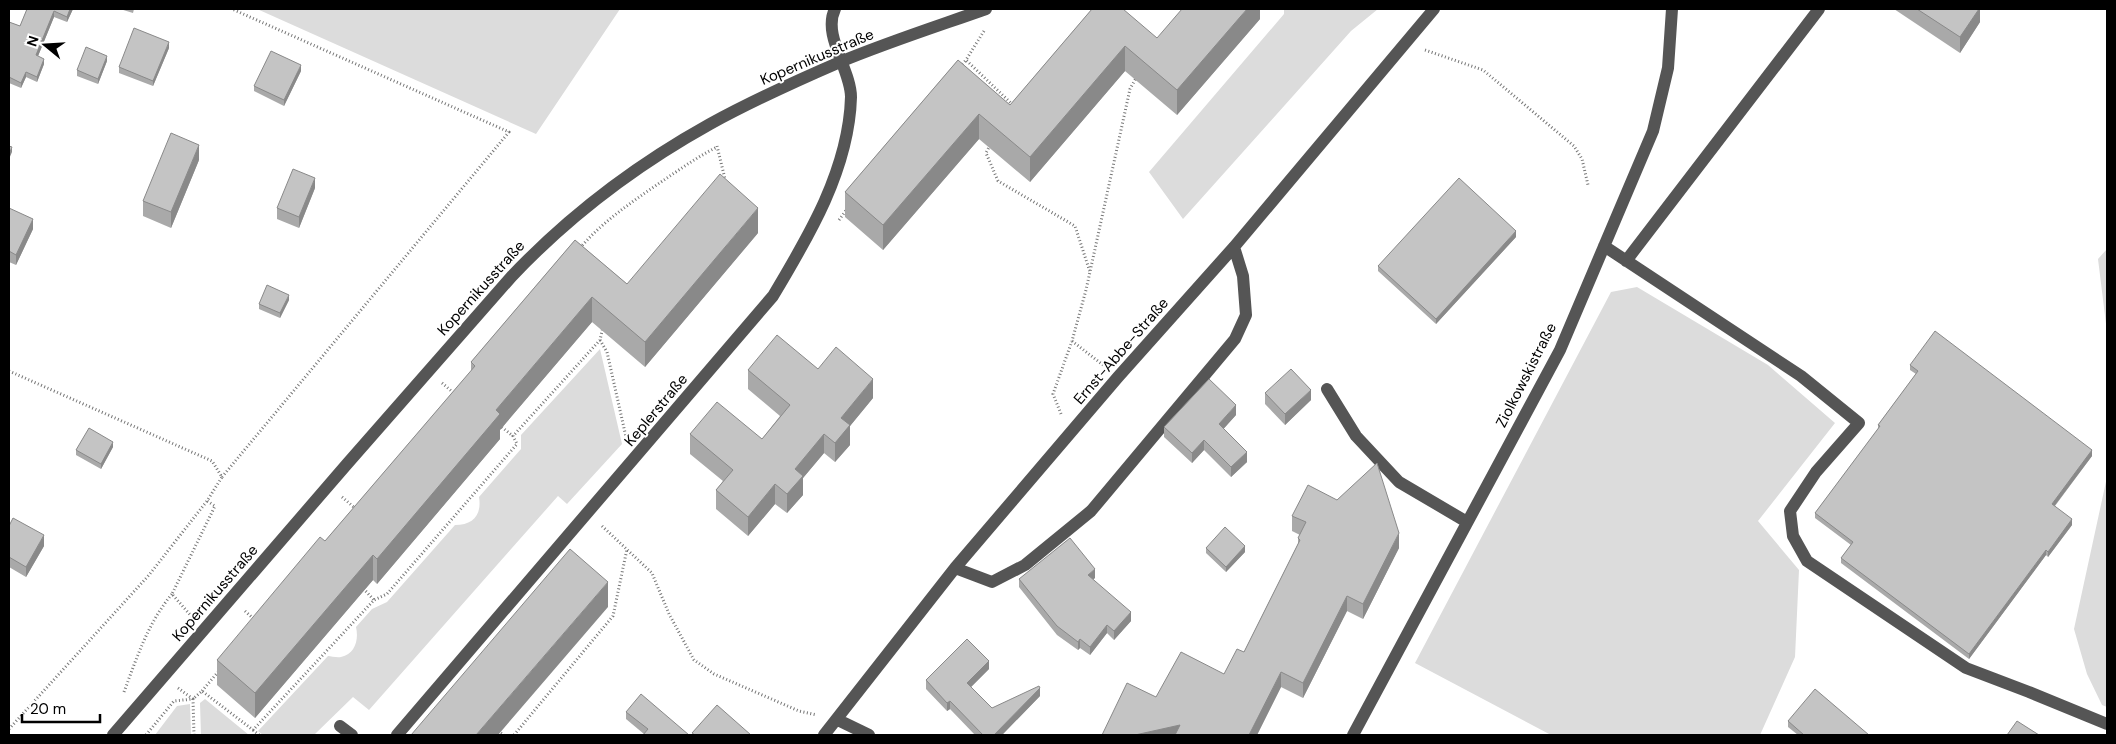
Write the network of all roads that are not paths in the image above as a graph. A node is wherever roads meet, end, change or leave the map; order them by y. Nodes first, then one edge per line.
1 (835, 9) edge
2 (985, 9) edge
3 (1434, 9) edge
4 (1672, 9) edge
5 (1819, 9) edge
6 (841, 62) junction
7 (1604, 246) junction
8 (1234, 247) junction
9 (1626, 261) junction
10 (1327, 389) dead end
11 (1467, 522) junction
12 (955, 568) junction
13 (838, 720) junction
14 (2107, 724) edge
15 (340, 726) dead end
16 (113, 735) edge
17 (352, 735) edge
18 (397, 735) edge
19 (824, 735) edge
20 (870, 735) edge
21 (1353, 735) edge

1 - 6 street, Keplerstraße
2 - 6 street, Kopernikusstraße
3 - 8 street, Ernst-Abbe-Straße
4 - 7 street, Ziolkowskistraße
5 - 9 street
6 - 16 street, Kopernikusstraße
6 - 18 street, Keplerstraße
7 - 9 street
7 - 11 street, Ziolkowskistraße
8 - 12 street, Ernst-Abbe-Straße
8 - 12 street
9 - 14 street
10 - 11 street
11 - 21 street, Ziolkowskistraße
12 - 13 street, Ernst-Abbe-Straße
13 - 19 street, Ernst-Abbe-Straße
13 - 20 street
15 - 17 street

